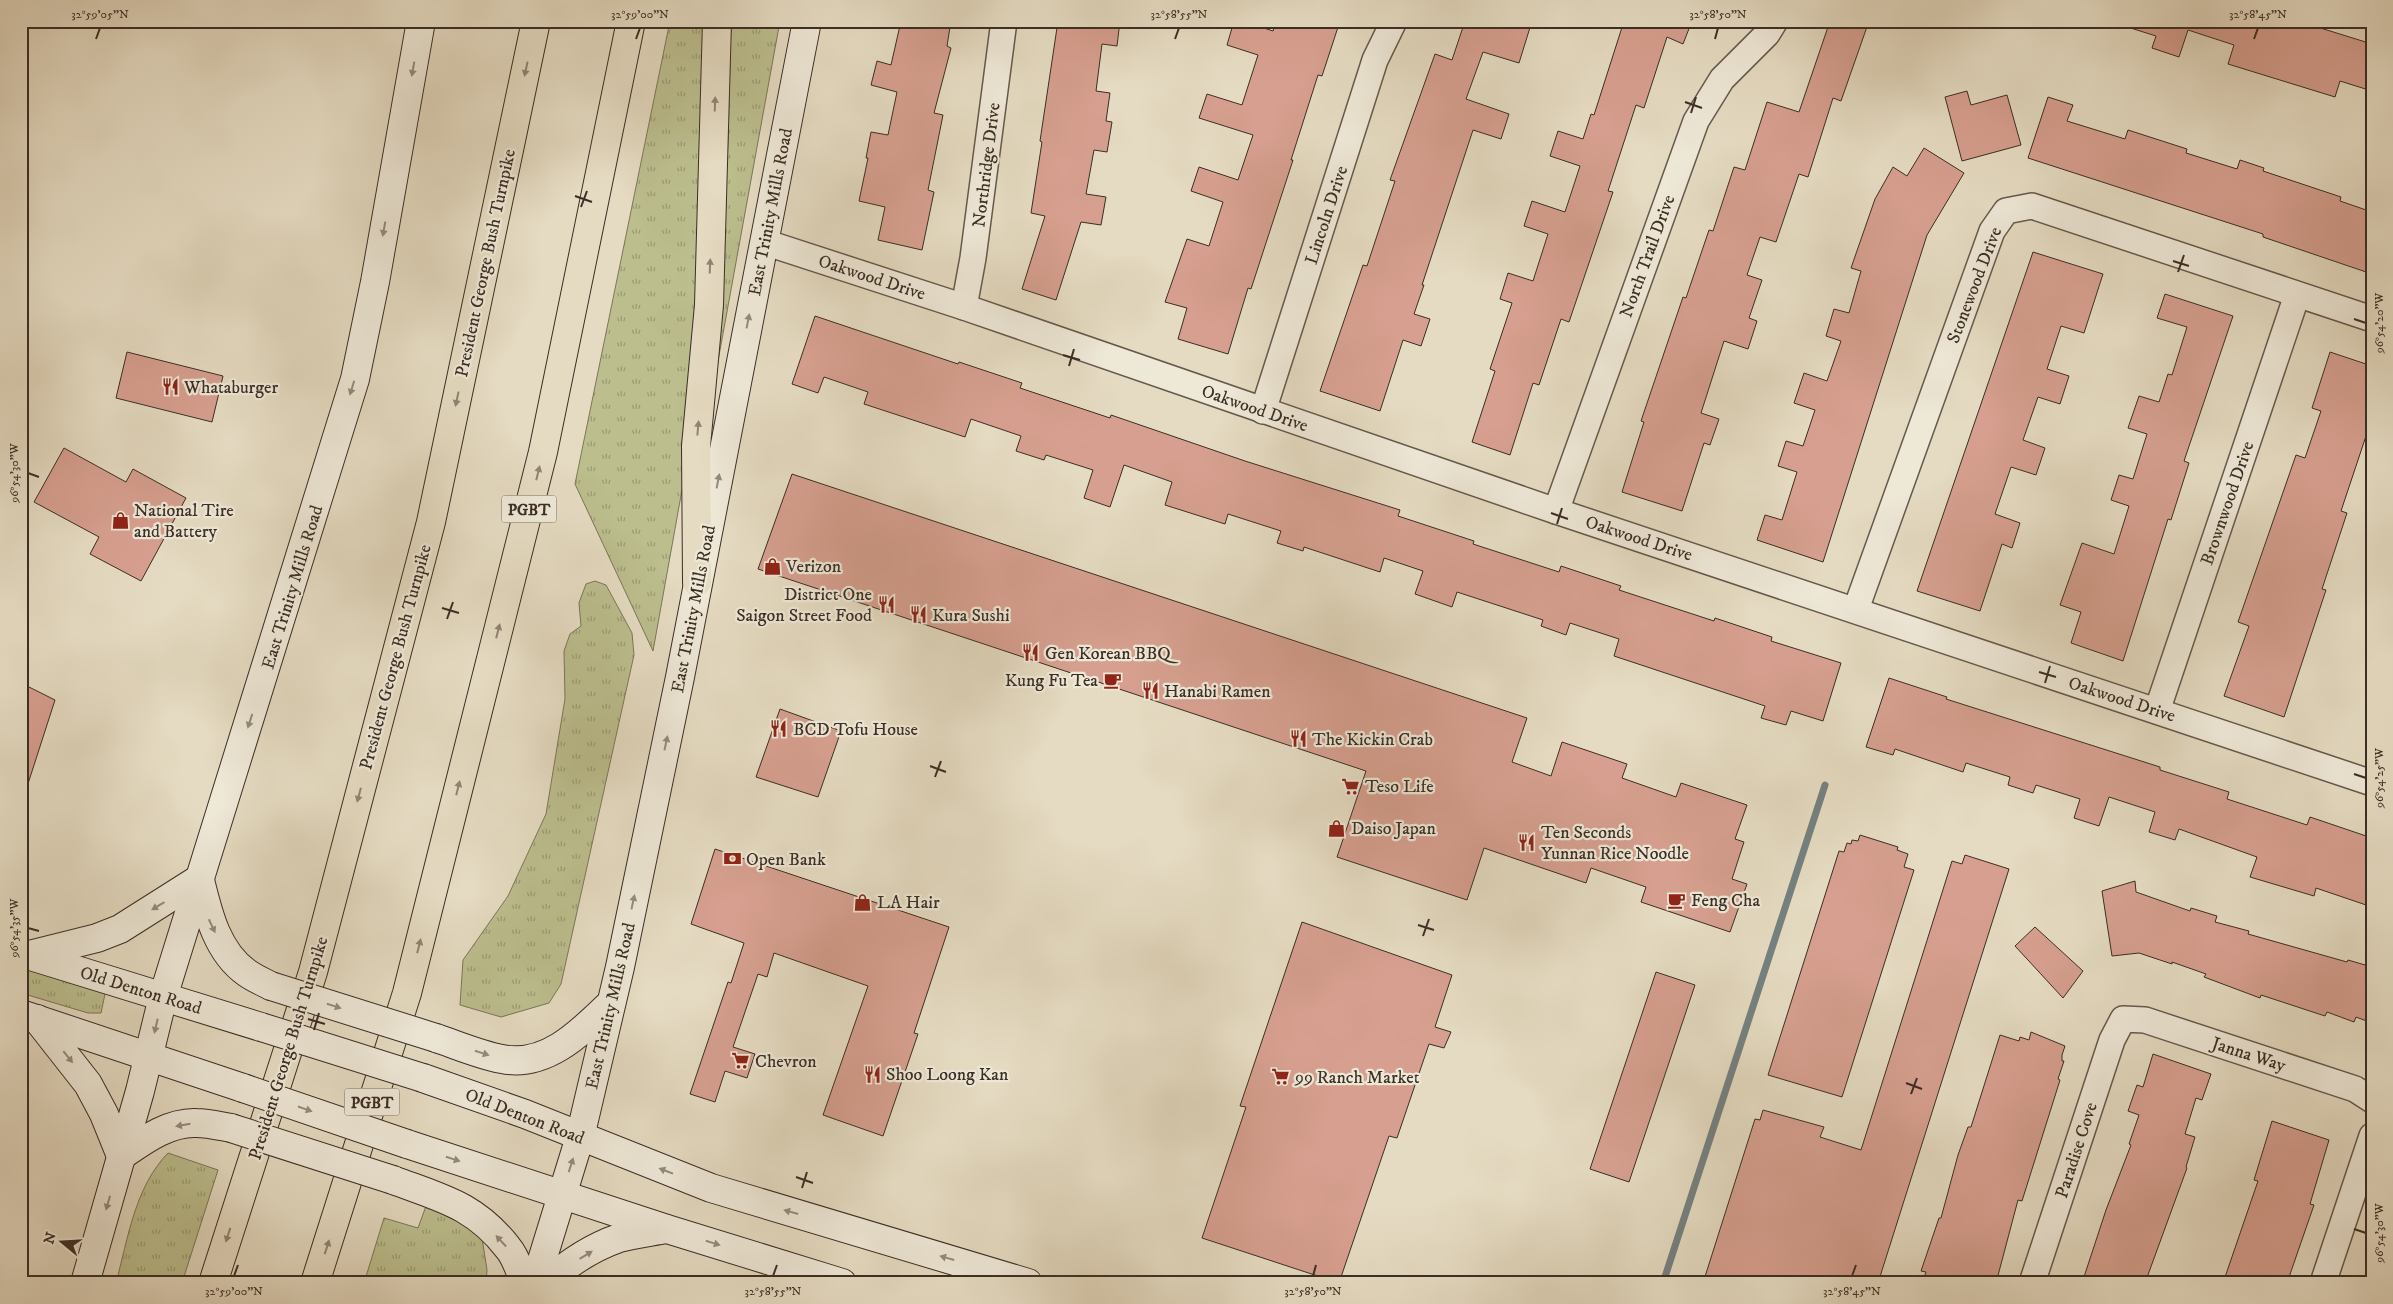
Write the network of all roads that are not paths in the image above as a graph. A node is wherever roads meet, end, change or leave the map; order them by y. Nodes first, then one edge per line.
1 (422, 21) edge
2 (536, 21) edge
3 (631, 21) edge
4 (718, 21) edge
5 (806, 21) edge
6 (1004, 21) edge
7 (1394, 21) edge
8 (1775, 21) edge
9 (764, 242) junction
10 (2297, 295) junction
11 (964, 307) junction
12 (2372, 320) edge
13 (1263, 411) junction
14 (1556, 511) junction
15 (697, 582) junction
16 (1856, 609) junction
17 (2157, 710) junction
18 (2372, 783) edge
19 (199, 879) junction
20 (25, 954) edge
21 (163, 997) junction
22 (611, 1003) junction
23 (29, 1016) edge
24 (2123, 1019) joint
25 (149, 1056) junction
26 (2372, 1100) edge
27 (2372, 1136) edge
28 (580, 1138) junction
29 (121, 1156) junction
30 (562, 1193) junction
31 (667, 1229) junction
32 (992, 1277) edge
33 (85, 1283) edge
34 (213, 1283) edge
35 (315, 1283) edge
36 (525, 1283) edge
37 (535, 1283) edge
38 (546, 1283) edge
39 (842, 1283) edge
40 (1028, 1283) edge
41 (2032, 1283) edge
42 (2323, 1283) edge

1 -> 19 main road, East Trinity Mills Road
2 -> 34 highway, President George Bush Turnpike
35 -> 3 highway, PGBT
15 -> 4 highway
5 - 9 main road, East Trinity Mills Road
6 - 11 street, Northridge Drive
7 - 13 street, Lincoln Drive
8 - 14 street, North Trail Drive
9 - 11 street, Oakwood Drive
15 -> 9 main road, East Trinity Mills Road
10 - 12 street, Stonewood Drive
10 - 16 street, Stonewood Drive
10 - 17 street, Brownwood Drive
11 - 13 street, Oakwood Drive
13 - 14 street, Oakwood Drive
14 - 16 street, Oakwood Drive
22 -> 15 main road, East Trinity Mills Road
16 - 17 street, Oakwood Drive
17 - 18 street, Oakwood Drive
19 -> 20 main road
19 - 21 main road, East Trinity Mills Road
19 -> 22 main road, bridge
20 - 21 main road, Old Denton Road
21 -> 25 main road, East Trinity Mills Road
21 - 28 main road, Old Denton Road, bridge
22 - 28 main road, East Trinity Mills Road
23 - 25 main road
23 -> 29 main road
24 - 26 street, Janna Way
24 - 41 street, Paradise Cove
25 - 29 main road, East Trinity Mills Road
25 -> 30 main road, bridge
27 - 42 street
30 -> 28 main road, East Trinity Mills Road
32 -> 28 main road, Old Denton Road
29 -> 33 main road, East Trinity Mills Road
36 -> 29 main road, bridge
30 - 31 main road
30 - 37 main road, East Trinity Mills Road
38 -> 31 main road
31 -> 39 main road
32 - 40 main road, Old Denton Road

